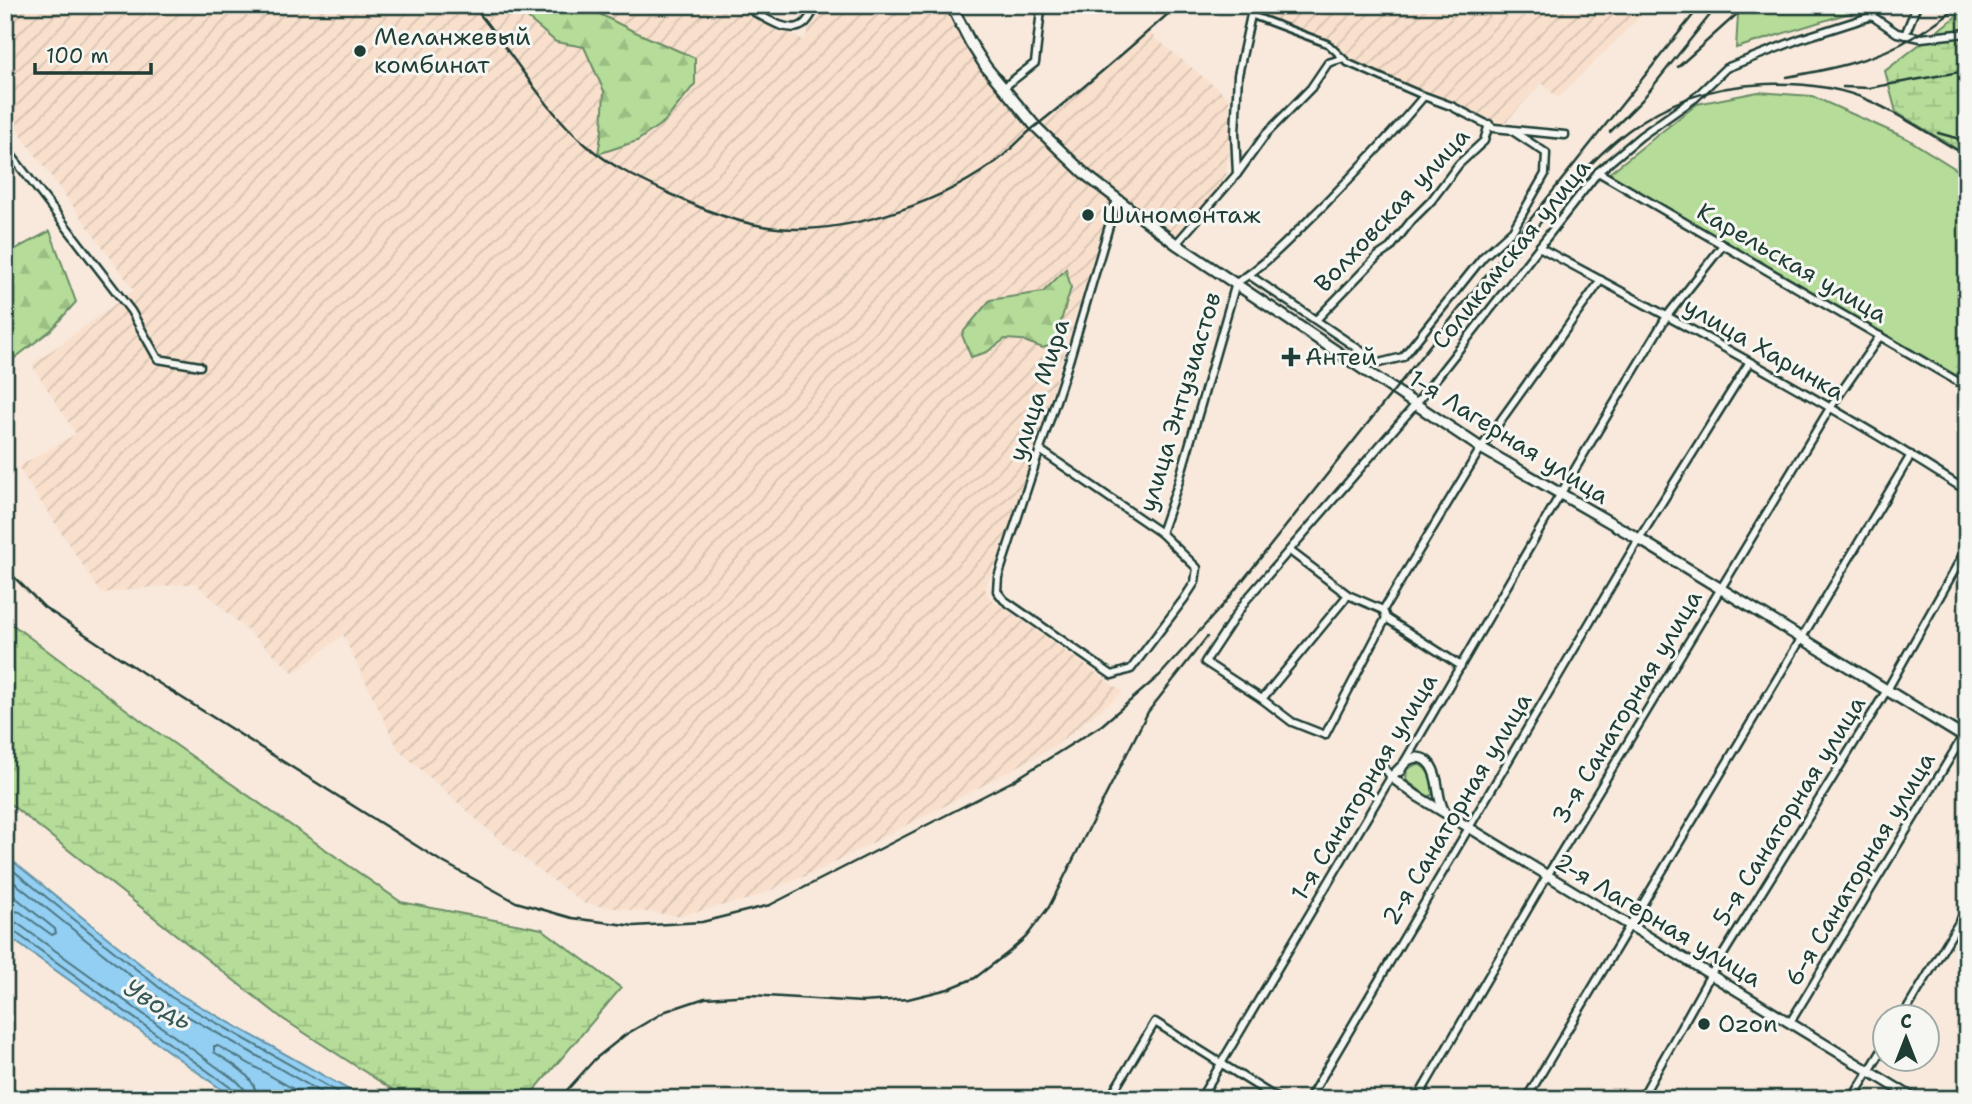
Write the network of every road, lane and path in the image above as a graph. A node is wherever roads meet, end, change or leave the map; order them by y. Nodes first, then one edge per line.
1 (743, 5) edge
2 (817, 5) edge
3 (951, 5) edge
4 (963, 5) edge
5 (1044, 5) edge
6 (1917, 5) edge
7 (1251, 15) joint
8 (956, 16) junction
9 (1967, 33) edge
10 (1905, 34) junction
11 (1341, 58) junction
12 (1003, 88) junction
13 (1424, 96) junction
14 (1489, 124) junction
15 (1511, 130) junction
16 (1565, 135) dead end
17 (5, 147) edge
18 (1598, 172) junction
19 (1237, 174) junction
20 (1117, 199) junction
21 (1176, 244) junction
22 (1723, 245) junction
23 (1539, 247) junction
24 (1249, 275) junction
25 (1601, 280) junction
26 (1236, 283) junction
27 (1667, 316) junction
28 (1316, 320) junction
29 (1880, 336) junction
30 (1749, 363) junction
31 (200, 366) dead end
32 (1967, 387) edge
33 (1416, 404) junction
34 (1830, 408) junction
35 (1481, 448) junction
36 (1040, 450) junction
37 (1911, 455) junction
38 (1967, 491) edge
39 (1560, 495) junction
40 (1161, 533) junction
41 (1639, 539) junction
42 (1967, 548) edge
43 (1290, 551) junction
44 (1721, 589) junction
45 (1348, 595) junction
46 (1383, 610) junction
47 (1386, 618) junction
48 (1802, 638) junction
49 (1461, 666) junction
50 (1887, 690) junction
51 (1262, 699) junction
52 (1966, 736) edge
53 (1401, 766) junction
54 (1385, 769) dead end
55 (1391, 777) junction
56 (1406, 788) junction
57 (1446, 813) junction
58 (1467, 828) junction
59 (1547, 876) junction
60 (1967, 909) edge
61 (1631, 926) junction
62 (1711, 974) junction
63 (1912, 1002) edge
64 (1791, 1021) junction
65 (1222, 1064) junction
66 (1870, 1069) edge
67 (1870, 1072) edge
68 (1874, 1072) edge
69 (1967, 1089) edge
70 (1109, 1099) edge
71 (1200, 1099) edge
72 (1278, 1099) edge
73 (1309, 1099) edge
74 (1416, 1099) edge
75 (1526, 1099) edge
76 (1641, 1099) edge
77 (1852, 1099) edge
78 (1915, 1099) edge
79 (1961, 1099) edge

1 - 2 street
3 - 8 main road, 1-я Лагерная улица
4 - 8 street
5 - 12 street
6 - 10 street
7 - 11 street
7 - 19 street
8 - 12 main road, 1-я Лагерная улица
9 - 10 street
10 - 18 street, Соликамская улица
11 - 13 street
11 - 19 street
12 - 20 main road, 1-я Лагерная улица
13 - 14 street
13 - 24 street
14 - 15 street
14 - 28 street, Волховская улица
15 - 16 street
15 - 28 street
17 - 31 street
18 - 22 street, Карельская улица
18 - 23 street, Соликамская улица
19 - 21 street
20 - 21 main road, 1-я Лагерная улица
20 - 36 street, улица Мира
21 - 26 main road, 1-я Лагерная улица
22 - 27 street, 1-я Санаторная улица
22 - 29 street, Карельская улица
23 - 25 street, улица Харинка
23 - 33 street, Соликамская улица
24 - 26 street
24 - 28 street
25 - 27 street, улица Харинка
25 - 35 street
26 - 33 main road, 1-я Лагерная улица
26 - 40 street, улица Энтузиастов
27 - 30 street, улица Харинка
27 - 39 street, 1-я Санаторная улица
29 - 32 street, Карельская улица
29 - 34 street, 3-я Санаторная улица
30 - 34 street, улица Харинка
30 - 41 street, 2-я Санаторная улица
33 - 35 main road, 1-я Лагерная улица
33 - 43 street, Соликамская улица
34 - 37 street, улица Харинка
34 - 44 street, 3-я Санаторная улица
35 - 39 main road, 1-я Лагерная улица
35 - 46 street
36 - 40 street
36 - 40 street, улица Мира
37 - 38 street, улица Харинка
37 - 48 street
39 - 41 main road, 1-я Лагерная улица
39 - 49 street, 1-я Санаторная улица
41 - 44 main road, 1-я Лагерная улица
41 - 58 street, 2-я Санаторная улица
42 - 50 street, 5-я Санаторная улица
43 - 45 street
43 - 51 street, Соликамская улица
44 - 48 main road, 1-я Лагерная улица
44 - 59 street, 3-я Санаторная улица
45 - 46 street
45 - 51 street
46 - 47 street
47 - 49 street
47 - 51 street
48 - 50 main road, 1-я Лагерная улица
48 - 61 street
49 - 53 street, 1-я Санаторная улица
50 - 52 main road, 1-я Лагерная улица
50 - 62 street, 5-я Санаторная улица
52 - 64 street, 6-я Санаторная улица
53 - 55 street, 1-я Санаторная улица
53 - 56 street
53 - 57 street
54 - 55 street, 2-я Лагерная улица
55 - 56 street, 2-я Лагерная улица
55 - 65 street, 1-я Санаторная улица
56 - 57 street, 2-я Лагерная улица
57 - 58 street, 2-я Лагерная улица
58 - 59 street, 2-я Лагерная улица
58 - 73 street, 2-я Санаторная улица
59 - 61 street, 2-я Лагерная улица
59 - 74 street, 3-я Санаторная улица
60 - 63 street
61 - 62 street, 2-я Лагерная улица
61 - 75 street
62 - 64 street, 2-я Лагерная улица
62 - 76 street, 5-я Санаторная улица
64 - 66 street, 2-я Лагерная улица
65 - 70 street
65 - 71 street, 1-я Санаторная улица
65 - 72 street
67 - 77 street
68 - 78 street, 2-я Лагерная улица
69 - 79 main road

